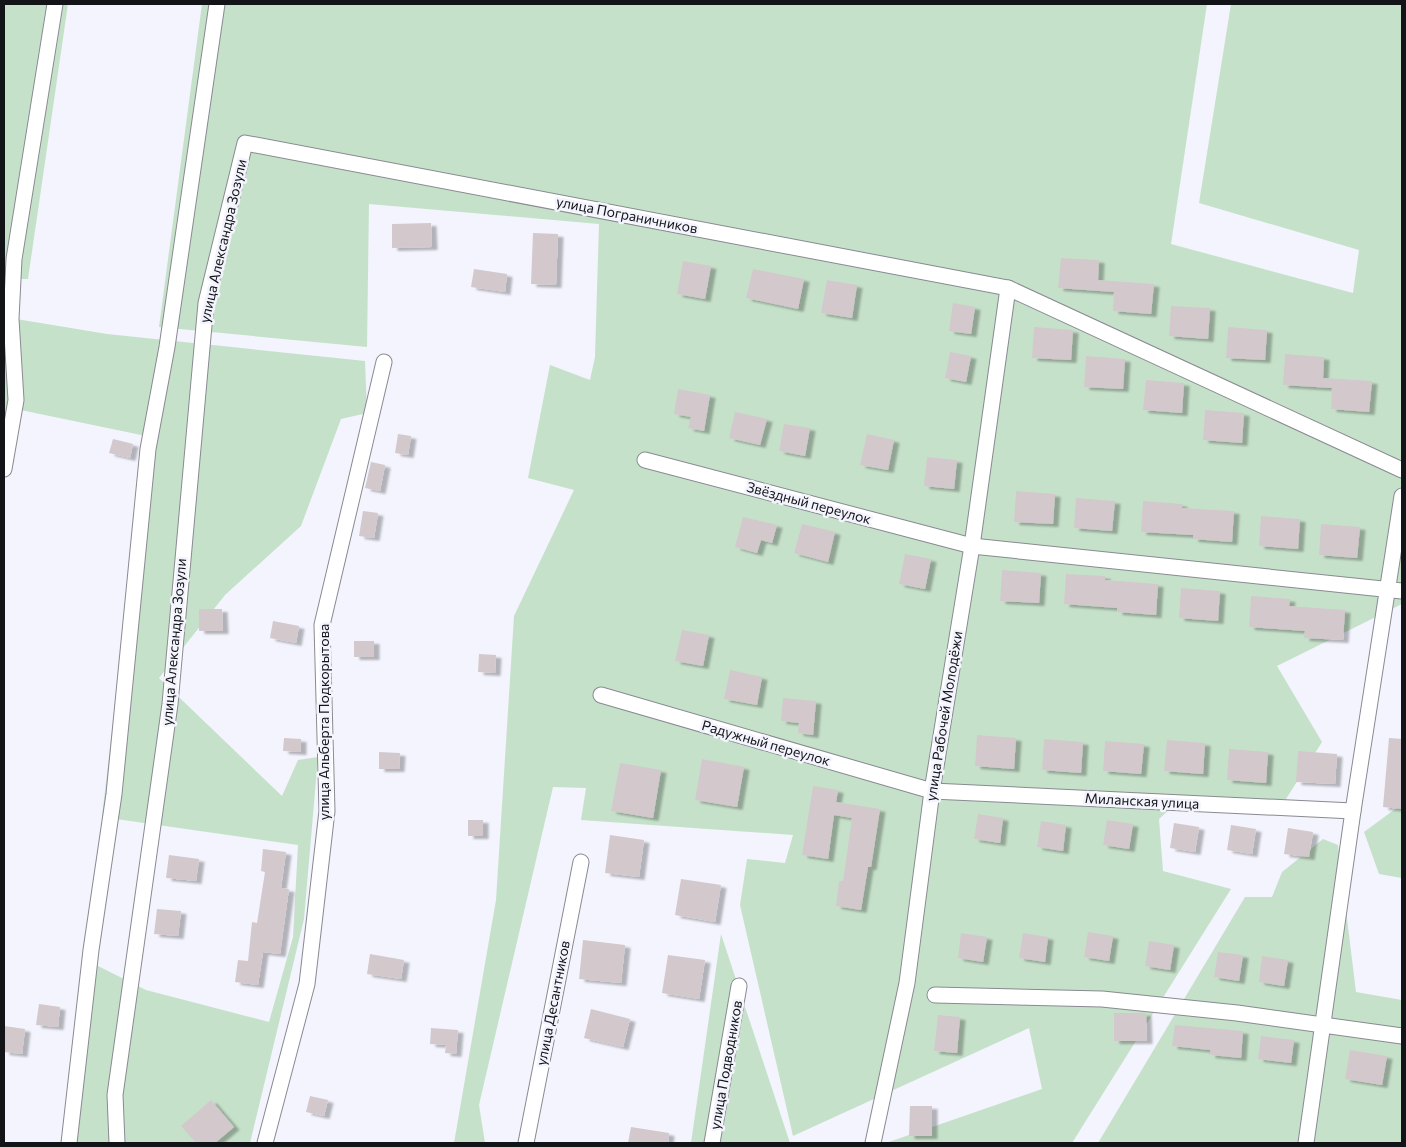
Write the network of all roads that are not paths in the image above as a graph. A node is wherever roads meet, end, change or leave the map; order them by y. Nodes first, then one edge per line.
1 (55, 4) edge
2 (217, 4) edge
3 (246, 143) joint
4 (1008, 288) junction
5 (384, 362) dead end
6 (645, 460) dead end
7 (4, 469) edge
8 (1402, 470) edge
9 (1402, 496) edge
10 (972, 546) junction
11 (1387, 589) junction
12 (1402, 591) edge
13 (601, 695) dead end
14 (932, 790) junction
15 (1353, 811) junction
16 (581, 862) dead end
17 (739, 986) dead end
18 (935, 996) dead end
19 (1323, 1025) junction
20 (1402, 1036) edge
21 (69, 1143) edge
22 (117, 1143) edge
23 (265, 1143) edge
24 (526, 1143) edge
25 (712, 1143) edge
26 (873, 1143) edge
27 (1306, 1143) edge

1 - 7 street
2 - 21 street
3 - 4 street, улица Пограничников
3 - 22 street, улица Александра Зозули
4 - 8 street, улица Пограничников
4 - 10 street, улица Рабочей Молодёжи
5 - 23 street, улица Альберта Подкорытова
6 - 10 street, Звёздный переулок
9 - 11 street
10 - 11 street, Звёздный переулок
10 - 14 street, улица Рабочей Молодёжи
11 - 12 street, Звёздный переулок
11 - 15 street
13 - 14 street, Радужный переулок
14 - 15 street, Миланская улица
14 - 26 street, улица Рабочей Молодёжи
15 - 19 street
16 - 24 street, улица Десантников
17 - 25 street, улица Подводников
18 - 19 street
19 - 20 street
19 - 27 street

